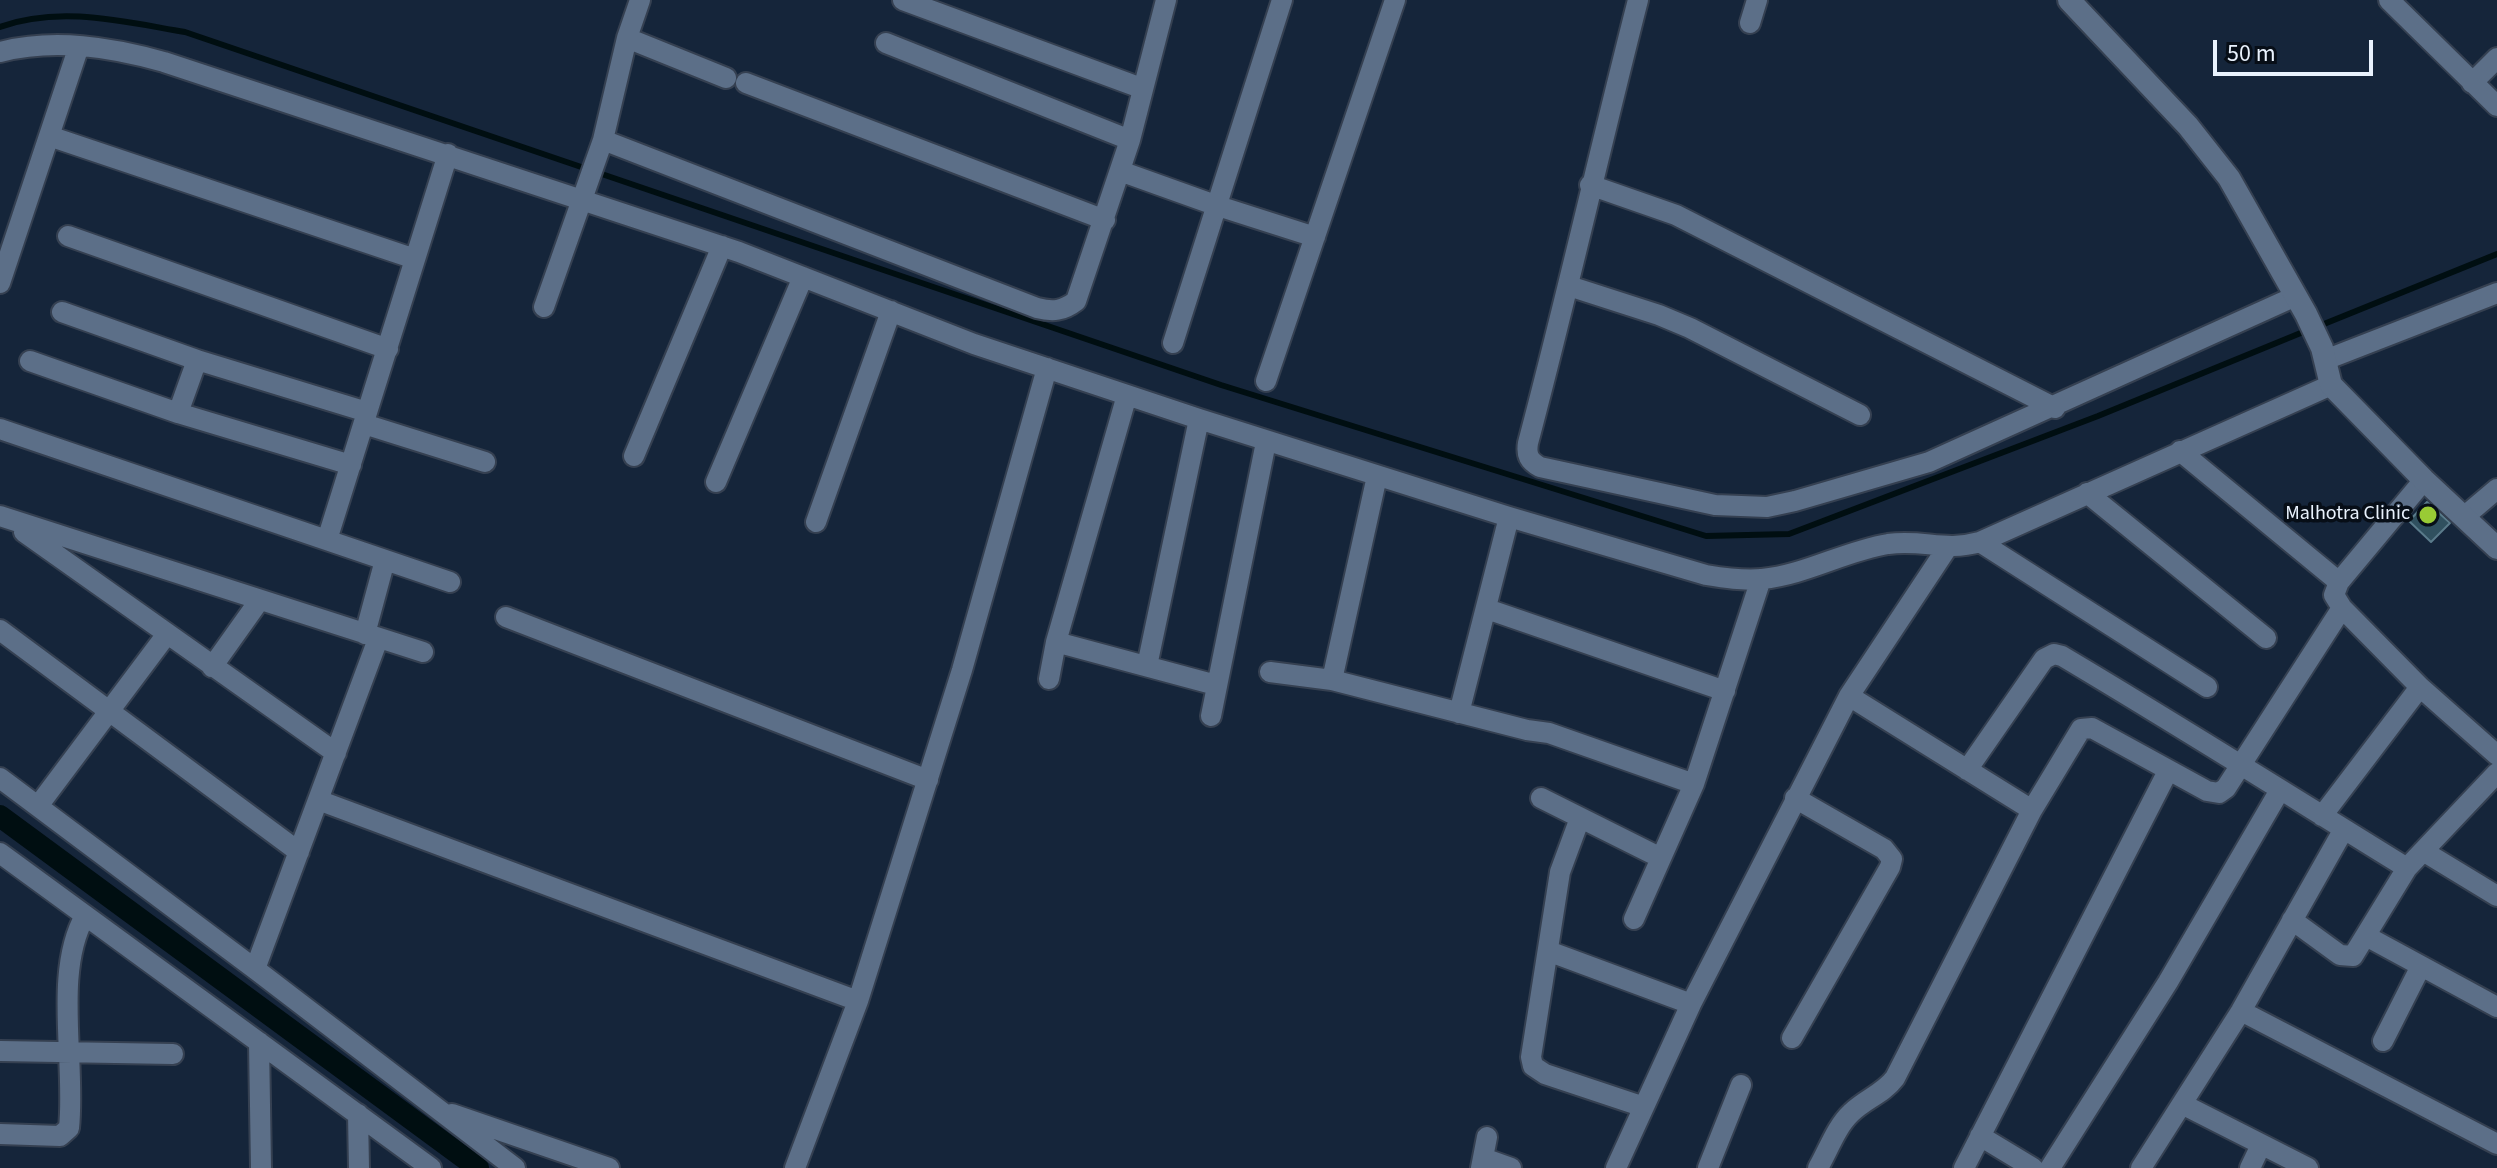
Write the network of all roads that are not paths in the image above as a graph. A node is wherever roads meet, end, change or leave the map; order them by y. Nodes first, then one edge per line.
1 (640, 0) edge
2 (903, 0) edge
3 (1166, 0) edge
4 (1282, 0) edge
5 (1395, 0) edge
6 (1638, 0) edge
7 (1757, 0) edge
8 (2069, 0) edge
9 (2389, 0) edge
10 (1750, 23) dead end
11 (627, 38) junction
12 (886, 43) dead end
13 (79, 46) junction
14 (0, 52) edge
15 (2497, 58) edge
16 (2472, 83) junction
17 (1141, 88) junction
18 (2497, 106) edge
19 (49, 136) junction
20 (603, 140) junction
21 (1130, 140) junction
22 (448, 154) junction
23 (1120, 171) junction
24 (589, 182) junction
25 (1590, 185) junction
26 (1215, 205) junction
27 (1105, 220) junction
28 (68, 236) dead end
29 (1315, 237) junction
30 (722, 246) junction
31 (415, 259) junction
32 (803, 277) junction
33 (0, 283) edge
34 (1569, 286) junction
35 (2497, 293) edge
36 (2301, 305) junction
37 (544, 307) dead end
38 (891, 311) junction
39 (62, 312) dead end
40 (1173, 343) dead end
41 (388, 349) junction
42 (2323, 354) junction
43 (197, 360) junction
44 (30, 361) dead end
45 (1047, 368) junction
46 (1266, 381) dead end
47 (2331, 385) junction
48 (1127, 395) junction
49 (2055, 408) junction
50 (178, 413) junction
51 (1860, 415) dead end
52 (366, 418) junction
53 (1199, 419) junction
54 (0, 429) edge
55 (1266, 442) junction
56 (2180, 451) junction
57 (634, 456) dead end
58 (485, 462) dead end
59 (351, 465) junction
60 (1377, 476) junction
61 (2424, 480) junction
62 (716, 482) dead end
63 (2497, 489) edge
64 (2087, 493) junction
65 (2465, 516) junction
66 (0, 517) edge
67 (1509, 517) junction
68 (816, 522) dead end
69 (327, 540) junction
70 (1980, 542) junction
71 (1947, 548) junction
72 (2497, 548) edge
73 (385, 560) junction
74 (1761, 579) junction
75 (450, 582) dead end
76 (2339, 582) junction
77 (259, 601) junction
78 (2342, 608) junction
79 (1487, 609) junction
80 (506, 617) dead end
81 (0, 630) edge
82 (167, 634) junction
83 (372, 636) junction
84 (2266, 638) dead end
85 (1056, 642) junction
86 (423, 652) dead end
87 (1147, 666) junction
88 (212, 667) junction
89 (1270, 672) dead end
90 (1049, 679) dead end
91 (1332, 680) junction
92 (1216, 685) junction
93 (2207, 687) dead end
94 (2420, 687) junction
95 (1725, 691) junction
96 (1849, 696) junction
97 (108, 710) junction
98 (1459, 713) junction
99 (1211, 716) dead end
100 (336, 753) junction
101 (2497, 755) edge
102 (2241, 763) junction
103 (1967, 770) junction
104 (2168, 771) junction
105 (2497, 773) edge
106 (0, 778) edge
107 (928, 780) junction
108 (1694, 784) junction
109 (2280, 790) junction
110 (1541, 798) dead end
111 (1795, 798) junction
112 (318, 800) junction
113 (38, 806) junction
114 (2032, 810) junction
115 (2322, 816) junction
116 (1580, 818) junction
117 (2344, 829) junction
118 (2423, 851) junction
119 (299, 852) junction
120 (0, 853) edge
121 (1661, 858) junction
122 (2407, 868) junction
123 (2497, 896) edge
124 (85, 916) junction
125 (1634, 919) dead end
126 (2292, 920) junction
127 (2366, 936) junction
128 (1548, 951) junction
129 (2421, 966) junction
130 (255, 969) junction
131 (858, 1001) junction
132 (1691, 1004) junction
133 (2497, 1007) edge
134 (2241, 1011) junction
135 (1792, 1038) dead end
136 (2383, 1041) dead end
137 (259, 1042) junction
138 (0, 1051) edge
139 (70, 1052) junction
140 (173, 1054) dead end
141 (1741, 1085) dead end
142 (2182, 1104) junction
143 (1644, 1107) junction
144 (436, 1109) junction
145 (358, 1114) junction
146 (0, 1134) edge
147 (1980, 1136) junction
148 (1487, 1137) dead end
149 (2497, 1144) edge
150 (2261, 1145) junction
151 (1482, 1163) edge
152 (261, 1168) edge
153 (359, 1168) edge
154 (431, 1168) edge
155 (515, 1168) edge
156 (609, 1168) edge
157 (795, 1168) edge
158 (1511, 1168) edge
159 (1616, 1168) edge
160 (1708, 1168) edge
161 (1818, 1168) edge
162 (1964, 1168) edge
163 (2033, 1168) edge
164 (2050, 1168) edge
165 (2141, 1168) edge
166 (2250, 1168) edge
167 (2308, 1168) edge

1 - 11 street
2 - 17 street
3 - 17 street
4 - 26 street
5 - 29 street
6 - 25 street
7 - 10 street
8 - 36 street
9 - 16 street
11 - 20 street
11 - 27 street
12 - 21 street
13 - 14 street
13 - 19 street
13 - 22 street
15 - 16 street
16 - 18 street
17 - 21 street
19 - 31 street
19 - 33 street
20 - 24 street
20 - 27 street
21 - 23 street
22 - 24 street
22 - 31 street
23 - 26 street
23 - 27 street
24 - 30 street
24 - 37 street
25 - 34 street
25 - 49 street
26 - 29 street
26 - 40 street
28 - 41 street
29 - 46 street
30 - 32 street
30 - 57 street
31 - 41 street
32 - 38 street
32 - 62 street
34 - 49 street
34 - 51 street
35 - 42 street
36 - 42 street
36 - 49 street
38 - 45 street
38 - 68 street
39 - 43 street
41 - 52 street
42 - 47 street
43 - 50 street
43 - 52 street
44 - 50 street
45 - 48 street
45 - 107 street
47 - 56 street
47 - 61 street
48 - 53 street
48 - 85 street
50 - 59 street
52 - 58 street
52 - 59 street
53 - 55 street
53 - 87 street
54 - 69 street
55 - 60 street
55 - 92 street
56 - 64 street
56 - 76 street
59 - 69 street
60 - 67 street
60 - 91 street
61 - 65 street
61 - 76 street
63 - 65 street
64 - 70 street
64 - 84 street
65 - 72 street
66 - 77 street
66 - 82 street
67 - 74 street
67 - 79 street
69 - 73 street
70 - 71 street
70 - 93 street
71 - 74 street
71 - 96 street
73 - 75 street
73 - 83 street
74 - 95 street
76 - 78 street
77 - 83 street
77 - 88 street
78 - 94 street
78 - 102 street
79 - 95 street
79 - 98 street
80 - 107 street
81 - 97 street
82 - 88 street
82 - 97 street
83 - 86 street
83 - 100 street
85 - 87 street
85 - 90 street
87 - 92 street
88 - 100 street
89 - 91 street
91 - 98 street
92 - 99 street
94 - 101 street
94 - 115 street
95 - 108 street
96 - 103 street
96 - 111 street
97 - 113 street
97 - 119 street
98 - 108 street
100 - 112 street
102 - 103 street
102 - 104 street
102 - 109 street
103 - 114 street
104 - 114 street
104 - 147 street
105 - 118 street
106 - 113 street
107 - 131 street
108 - 121 street
109 - 115 street
109 - 164 street
110 - 116 street
111 - 132 street
111 - 135 street
112 - 119 street
112 - 131 street
113 - 130 street
114 - 161 street
115 - 117 street
116 - 121 street
116 - 128 street
117 - 122 street
117 - 126 street
118 - 122 street
118 - 123 street
119 - 130 street
120 - 124 street
121 - 125 street
122 - 127 street
124 - 137 street
124 - 139 street
126 - 127 street
126 - 134 street
127 - 129 street
128 - 132 street
128 - 143 street
129 - 133 street
129 - 136 street
130 - 144 street
131 - 157 street
132 - 143 street
134 - 142 street
134 - 149 street
137 - 145 street
137 - 152 street
138 - 139 street
139 - 140 street
139 - 146 street
141 - 160 street
142 - 150 street
142 - 165 street
143 - 159 street
144 - 155 street
144 - 156 street
145 - 153 street
145 - 154 street
147 - 162 street
147 - 163 street
148 - 151 street
150 - 166 street
150 - 167 street
151 - 158 street

